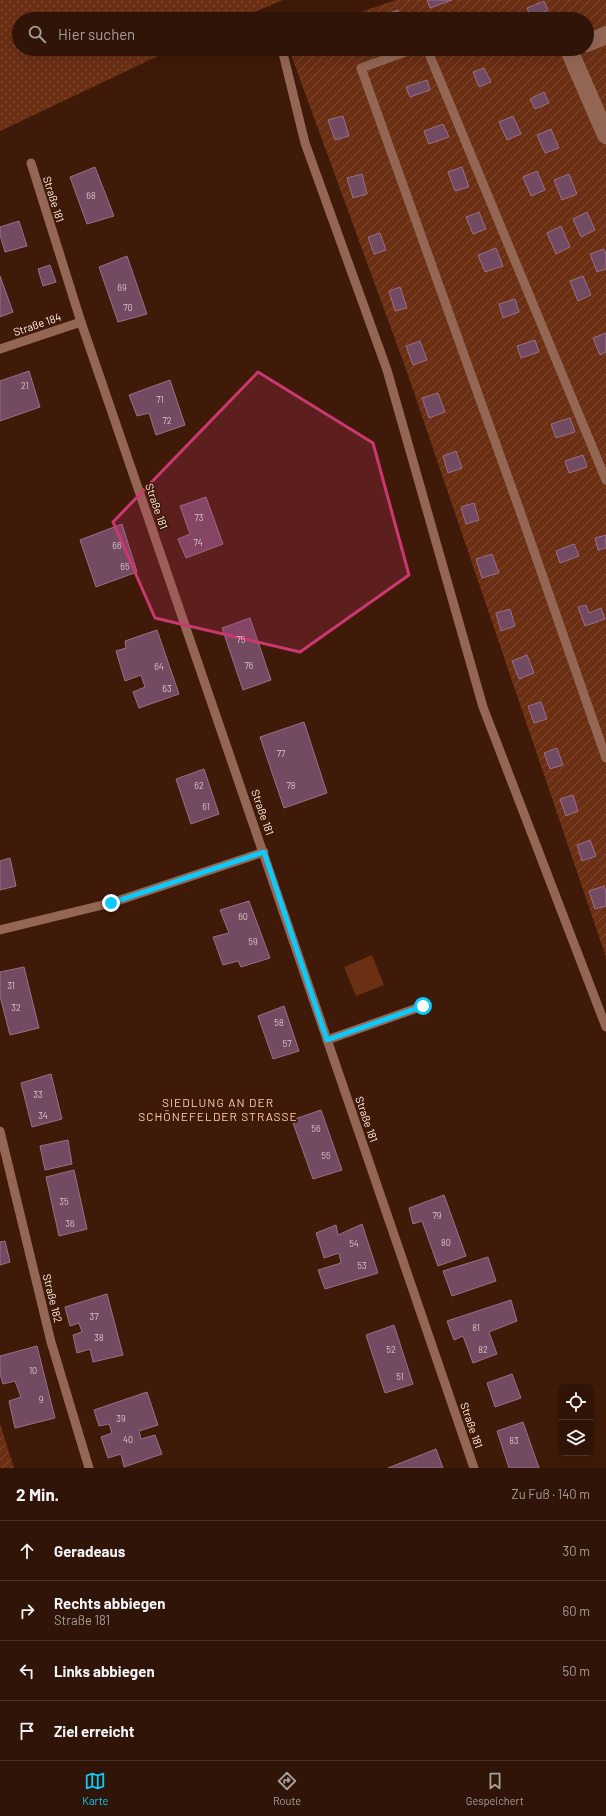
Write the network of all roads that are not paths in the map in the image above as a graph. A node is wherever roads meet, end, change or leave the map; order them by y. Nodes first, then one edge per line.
1 (606, 35) edge
2 (594, 40) edge
3 (284, 56) edge
4 (394, 56) edge
5 (430, 56) edge
6 (572, 56) edge
7 (606, 135) edge
8 (31, 163) dead end
9 (81, 322) junction
10 (0, 349) edge
11 (606, 480) edge
12 (606, 758) edge
13 (264, 852) junction
14 (0, 930) edge
15 (423, 1006) dead end
16 (606, 1027) edge
17 (327, 1040) junction
18 (0, 1131) edge
19 (89, 1468) edge
20 (474, 1468) edge

1 - 2 street
3 - 16 lane
4 - 12 lane
5 - 11 lane
6 - 7 street
8 - 9 lane, Straße 181
9 - 10 lane, Straße 184
9 - 13 lane, Straße 181
13 - 14 lane
13 - 17 lane, Straße 181
15 - 17 lane
17 - 20 lane, Straße 181
18 - 19 lane, Straße 182

